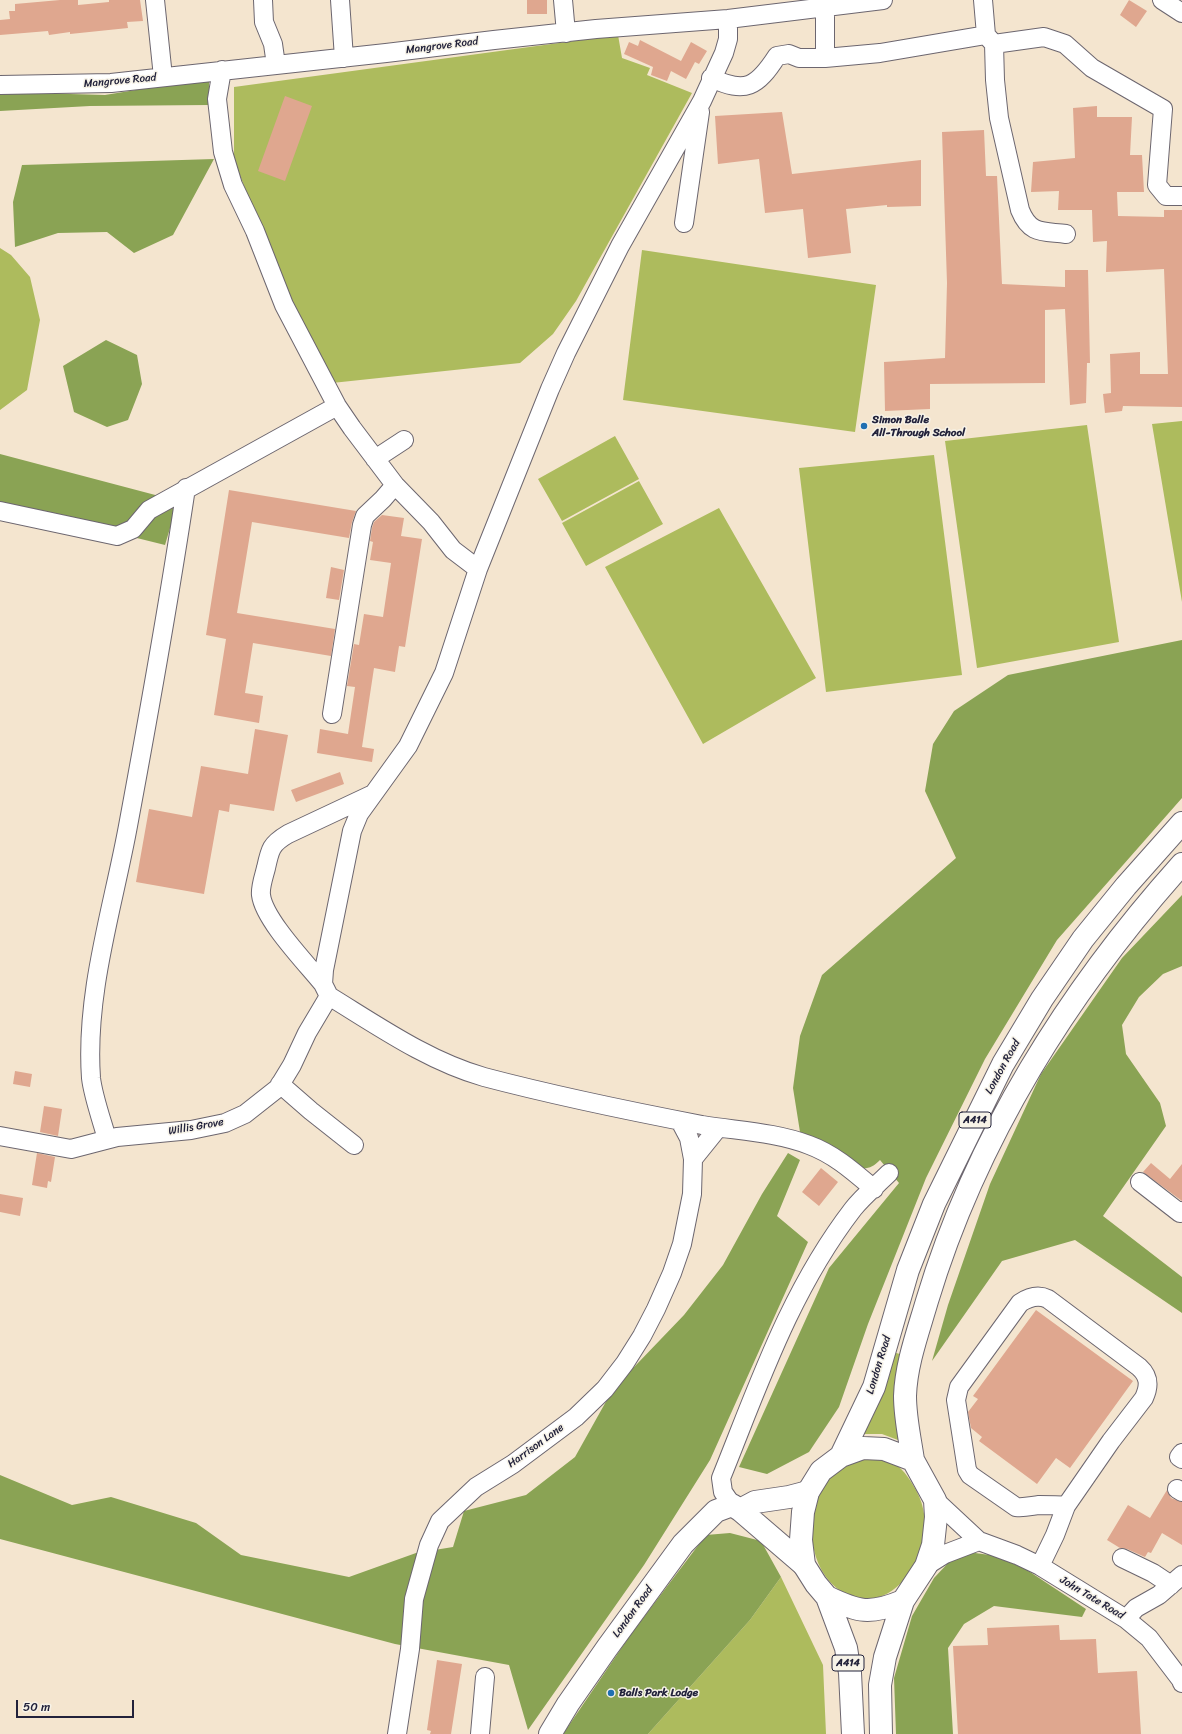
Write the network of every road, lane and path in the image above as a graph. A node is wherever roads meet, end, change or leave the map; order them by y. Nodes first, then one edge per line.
1 (155, 0) edge
2 (263, 0) edge
3 (340, 0) edge
4 (563, 0) edge
5 (883, 0) edge
6 (983, 0) edge
7 (1162, 0) edge
8 (825, 8) junction
9 (1182, 13) edge
10 (728, 19) junction
11 (566, 33) junction
12 (990, 40) junction
13 (344, 58) junction
14 (825, 58) junction
15 (276, 65) junction
16 (222, 70) junction
17 (163, 77) junction
18 (711, 78) junction
19 (0, 85) edge
20 (702, 102) junction
21 (1182, 196) edge
22 (684, 223) dead end
23 (1066, 234) dead end
24 (337, 406) junction
25 (404, 440) dead end
26 (375, 459) junction
27 (395, 485) junction
28 (186, 488) junction
29 (0, 511) edge
30 (478, 569) junction
31 (332, 714) dead end
32 (372, 795) junction
33 (1182, 823) edge
34 (1182, 864) edge
35 (326, 990) junction
36 (280, 1084) junction
37 (680, 1120) junction
38 (718, 1128) junction
39 (0, 1136) edge
40 (107, 1139) junction
41 (354, 1145) dead end
42 (693, 1159) junction
43 (889, 1173) dead end
44 (1140, 1182) dead end
45 (874, 1189) junction
46 (1182, 1211) edge
47 (1182, 1453) edge
48 (841, 1456) junction
49 (1182, 1459) edge
50 (913, 1460) junction
51 (808, 1492) junction
52 (935, 1500) junction
53 (1066, 1506) junction
54 (736, 1508) junction
55 (979, 1541) junction
56 (1122, 1558) dead end
57 (804, 1565) junction
58 (926, 1566) junction
59 (1040, 1566) junction
60 (1177, 1580) edge
61 (827, 1597) junction
62 (903, 1601) junction
63 (1126, 1618) junction
64 (485, 1677) dead end
65 (1182, 1681) edge
66 (397, 1734) edge
67 (480, 1734) edge
68 (550, 1734) edge
69 (853, 1734) edge
70 (881, 1734) edge

1 - 17 street
2 - 15 street
3 - 13 street
4 - 11 street
5 - 8 street, Mangrove Road
6 - 12 street
7 - 9 street
8 - 10 street, Mangrove Road
8 - 14 street
10 - 11 street, Mangrove Road
10 - 18 street
11 - 13 street, Mangrove Road
12 - 14 street
12 - 21 street
12 - 23 street
13 - 15 street, Mangrove Road
14 - 18 street
15 - 16 street, Mangrove Road
16 - 17 street, Mangrove Road
16 - 24 street
17 - 19 street, Mangrove Road
18 - 20 street
20 - 22 street
20 - 30 street
24 - 26 street
24 - 28 street
25 - 26 street
26 - 27 street
27 - 30 street
27 - 31 street
28 - 29 street
28 - 40 street
30 - 32 street
32 - 35 street
32 - 35 street
33 - 48 main road, London Road / A414
34 - 50 main road, A414
35 - 36 street, Willis Grove
35 - 37 street
36 - 40 street, Willis Grove
36 - 41 street
37 - 38 street
37 - 42 street, Harrison Lane
38 - 42 street
38 - 45 street
39 - 40 street, Willis Grove
42 - 66 street, Harrison Lane
43 - 45 street
44 - 46 street
45 - 54 street
47 - 49 street
48 - 50 main road
48 - 51 main road
50 - 52 main road
51 - 54 main road, London Road
51 - 57 main road
52 - 55 street
52 - 58 main road
53 - 53 street
53 - 59 street
54 - 57 main road
54 - 68 main road, London Road
55 - 58 street
55 - 59 street, John Tate Road
56 - 60 street
57 - 61 main road
58 - 62 main road
59 - 63 street, John Tate Road
60 - 63 street
61 - 62 main road
61 - 69 main road, A414
62 - 70 main road
63 - 65 street, John Tate Road
64 - 67 street

